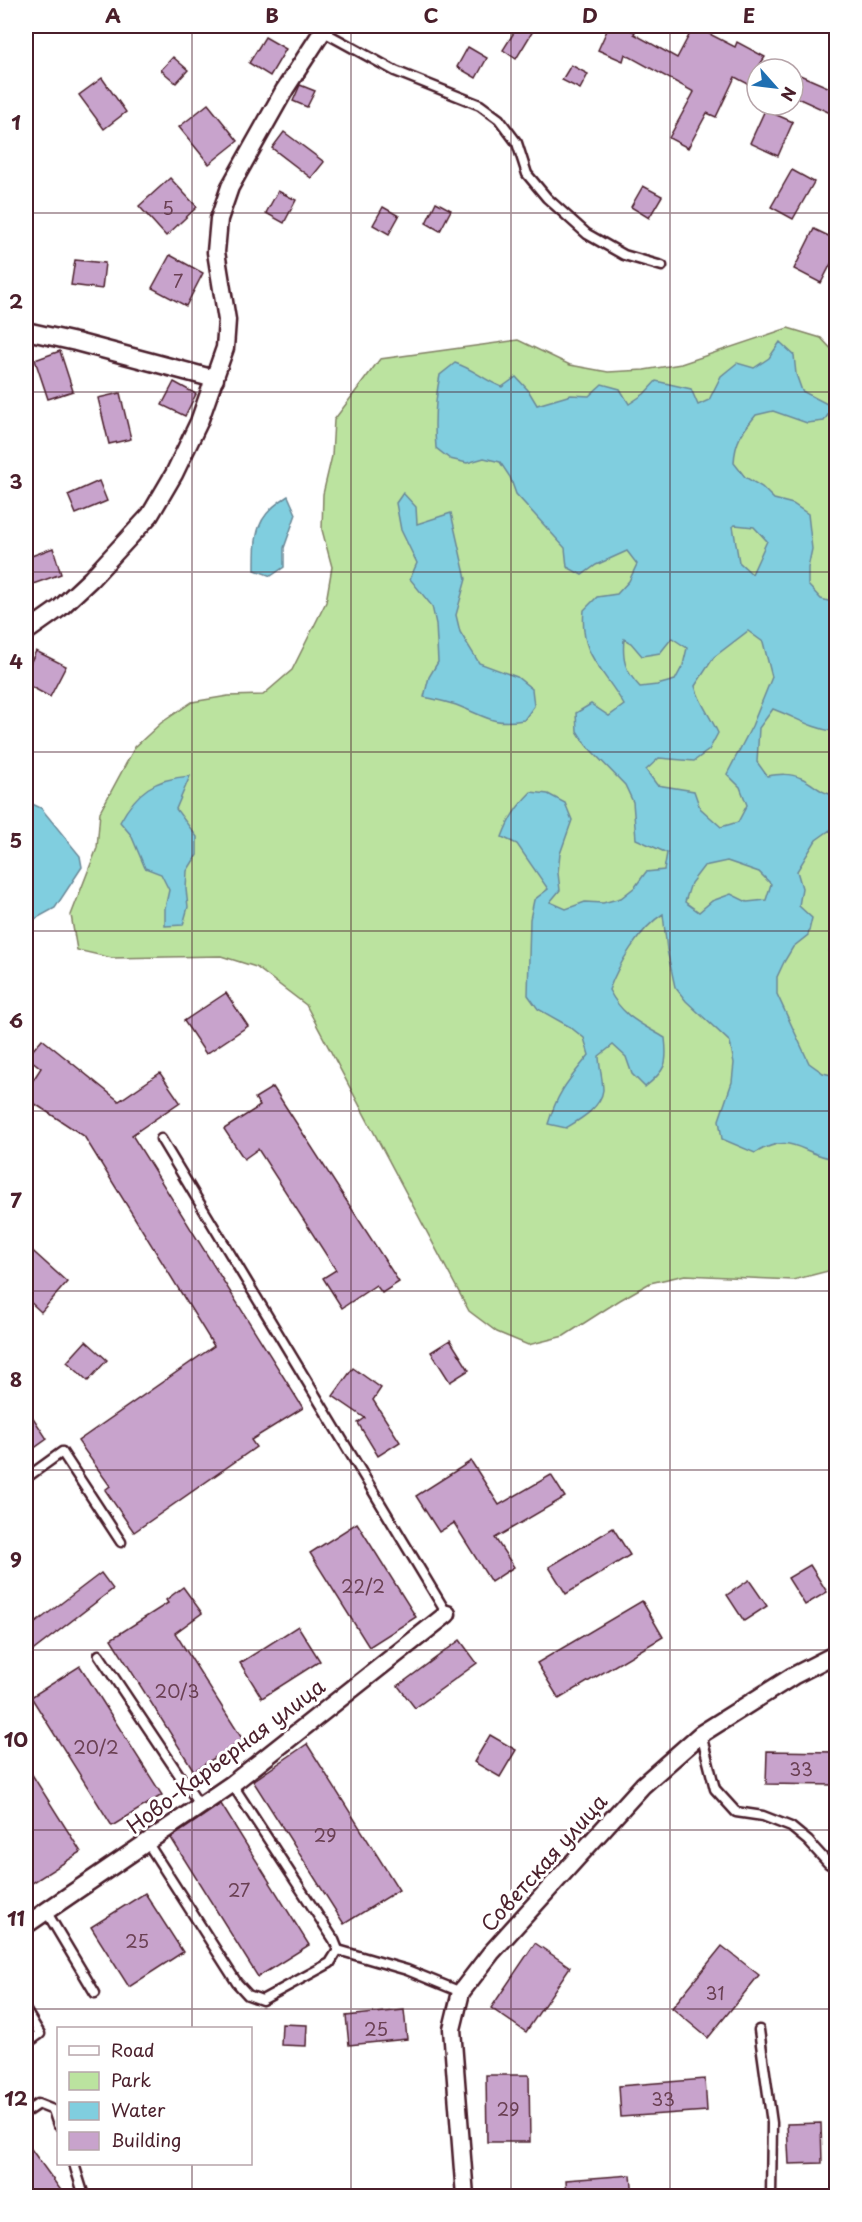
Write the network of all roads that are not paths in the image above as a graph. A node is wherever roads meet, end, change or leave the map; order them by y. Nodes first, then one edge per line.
1 (324, 28) edge
2 (662, 266) dead end
3 (26, 331) edge
4 (215, 379) junction
5 (26, 632) edge
6 (161, 1139) dead end
7 (26, 1478) edge
8 (121, 1542) dead end
9 (447, 1614) joint
10 (837, 1654) edge
11 (99, 1655) dead end
12 (701, 1734) junction
13 (232, 1784) junction
14 (200, 1806) junction
15 (147, 1842) junction
16 (837, 1868) edge
17 (46, 1911) junction
18 (26, 1924) edge
19 (338, 1950) junction
20 (461, 1992) junction
21 (95, 1993) dead end
22 (26, 2011) edge
23 (759, 2030) dead end
24 (26, 2044) edge
25 (26, 2112) edge
26 (57, 2122) edge
27 (75, 2165) edge
28 (84, 2196) edge
29 (465, 2196) edge
30 (771, 2196) edge

1 - 2 lane
1 - 4 street
3 - 4 street
4 - 5 street
6 - 9 lane
7 - 8 lane
9 - 13 street, Ново-Карьерная улица
10 - 12 street, Советская улица
11 - 14 lane
12 - 16 lane
12 - 20 street, Советская улица
13 - 14 street, Ново-Карьерная улица
13 - 19 lane
14 - 15 street, Ново-Карьерная улица
15 - 17 street, Ново-Карьерная улица
15 - 19 lane
17 - 18 street, Ново-Карьерная улица
17 - 21 lane
19 - 20 lane
20 - 29 street, Советская улица
22 - 24 lane
23 - 30 lane
25 - 26 lane
27 - 28 lane

